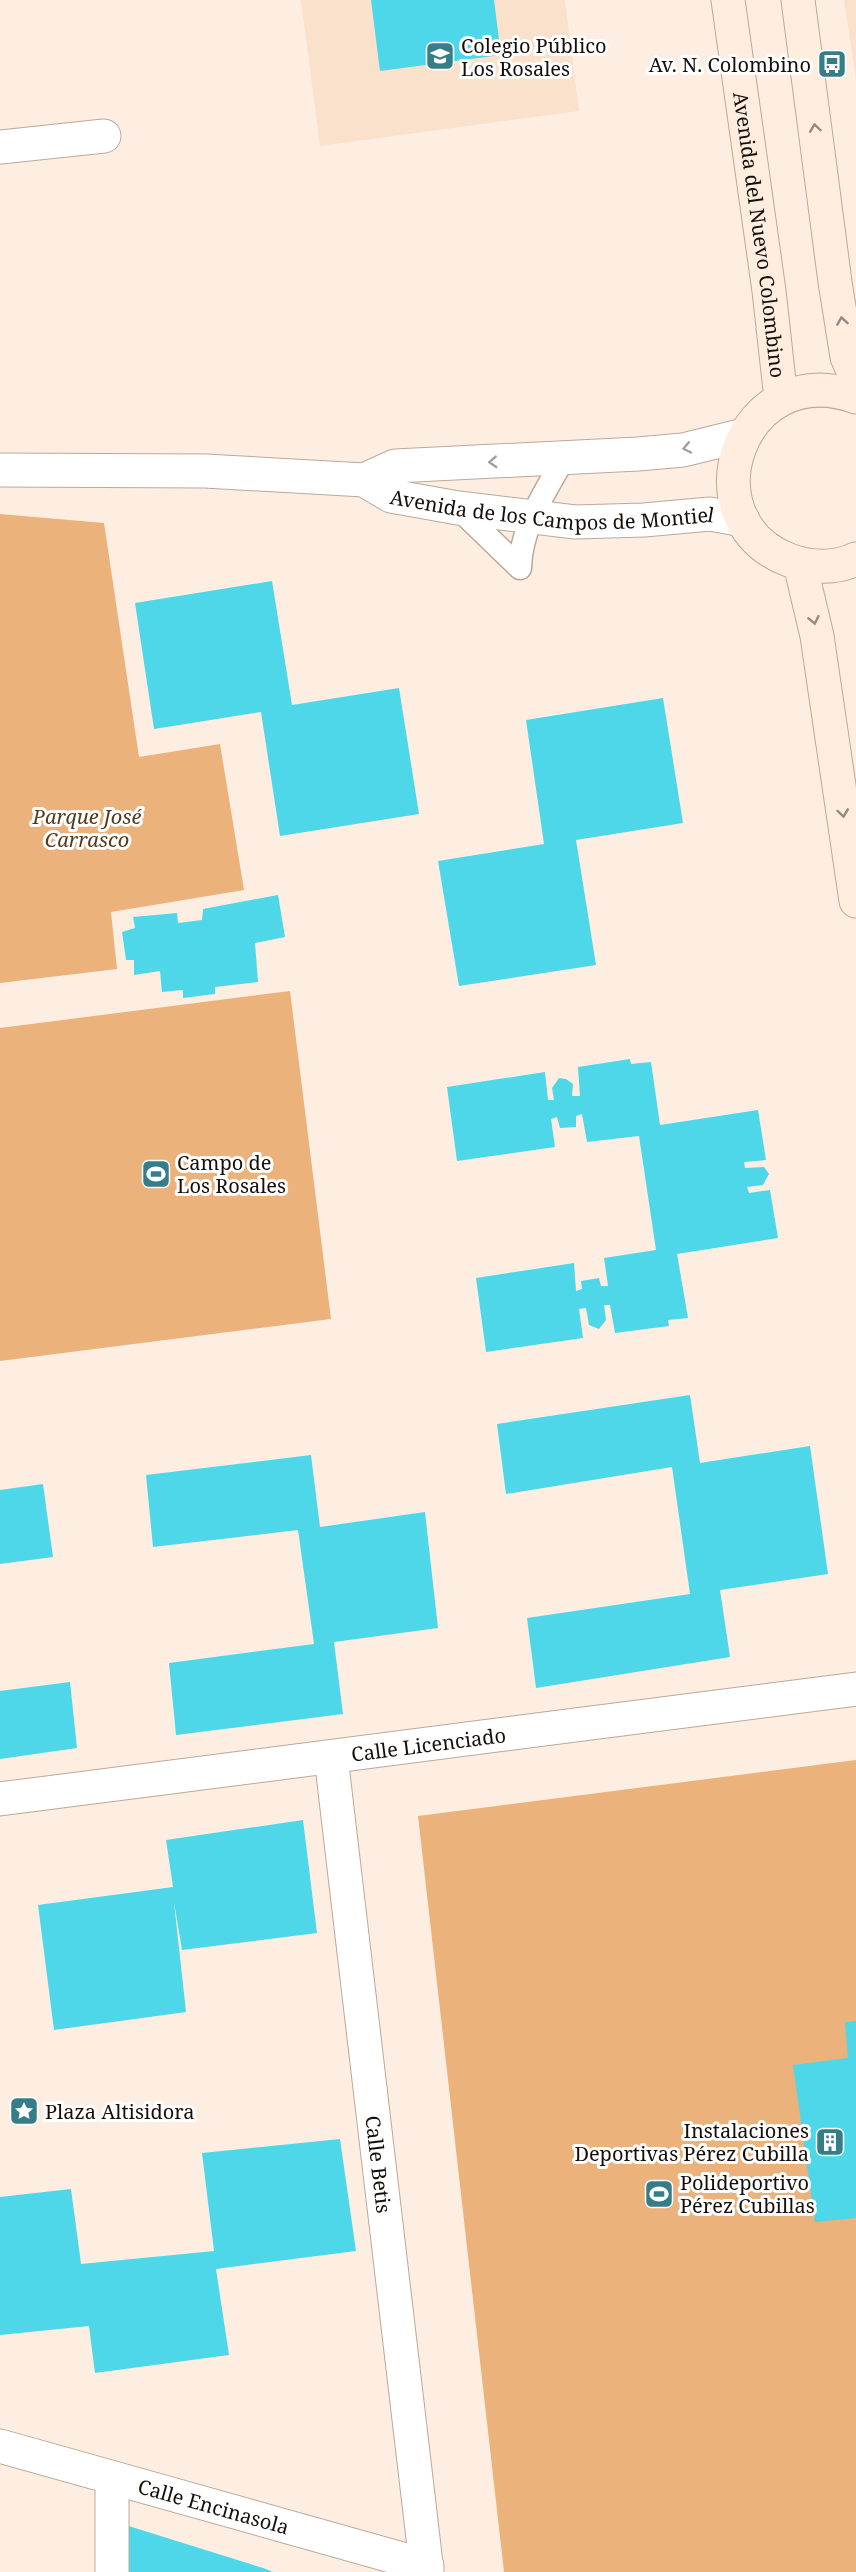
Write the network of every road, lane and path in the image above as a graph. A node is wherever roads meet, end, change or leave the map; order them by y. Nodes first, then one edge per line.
1 (728, 0) edge
2 (798, 0) edge
3 (104, 136) dead end
4 (0, 147) edge
5 (856, 378) edge
6 (856, 397) edge
7 (781, 399) junction
8 (744, 435) junction
9 (564, 458) junction
10 (0, 470) edge
11 (364, 480) junction
12 (458, 508) junction
13 (532, 517) junction
14 (743, 520) junction
15 (856, 559) edge
16 (800, 564) junction
17 (856, 901) edge
18 (856, 1689) edge
19 (331, 1757) junction
20 (0, 1799) edge
21 (0, 2446) edge
22 (112, 2478) junction
23 (427, 2569) edge
24 (111, 2572) edge

1 - 7 street, Avenida del Nuevo Colombino
5 -> 2 street
3 - 4 street
6 - 7 street
7 - 8 street
8 -> 9 street, Avenida de los Campos de Montiel
8 - 14 street
9 -> 11 street, Avenida de los Campos de Montiel
9 - 13 lane
10 - 11 street, Avenida de los Campos de Montiel
11 - 12 street, Avenida de los Campos de Montiel
12 - 13 street, Avenida de los Campos de Montiel
12 - 13 lane
13 - 14 street, Avenida de los Campos de Montiel
14 - 16 street
15 - 16 street
16 -> 17 street
18 - 19 street, Calle Licenciado
19 - 20 street, Calle Licenciado
19 - 23 street, Calle Betis
21 - 22 street, Calle Encinasola
22 - 23 street, Calle Encinasola
22 - 24 street

